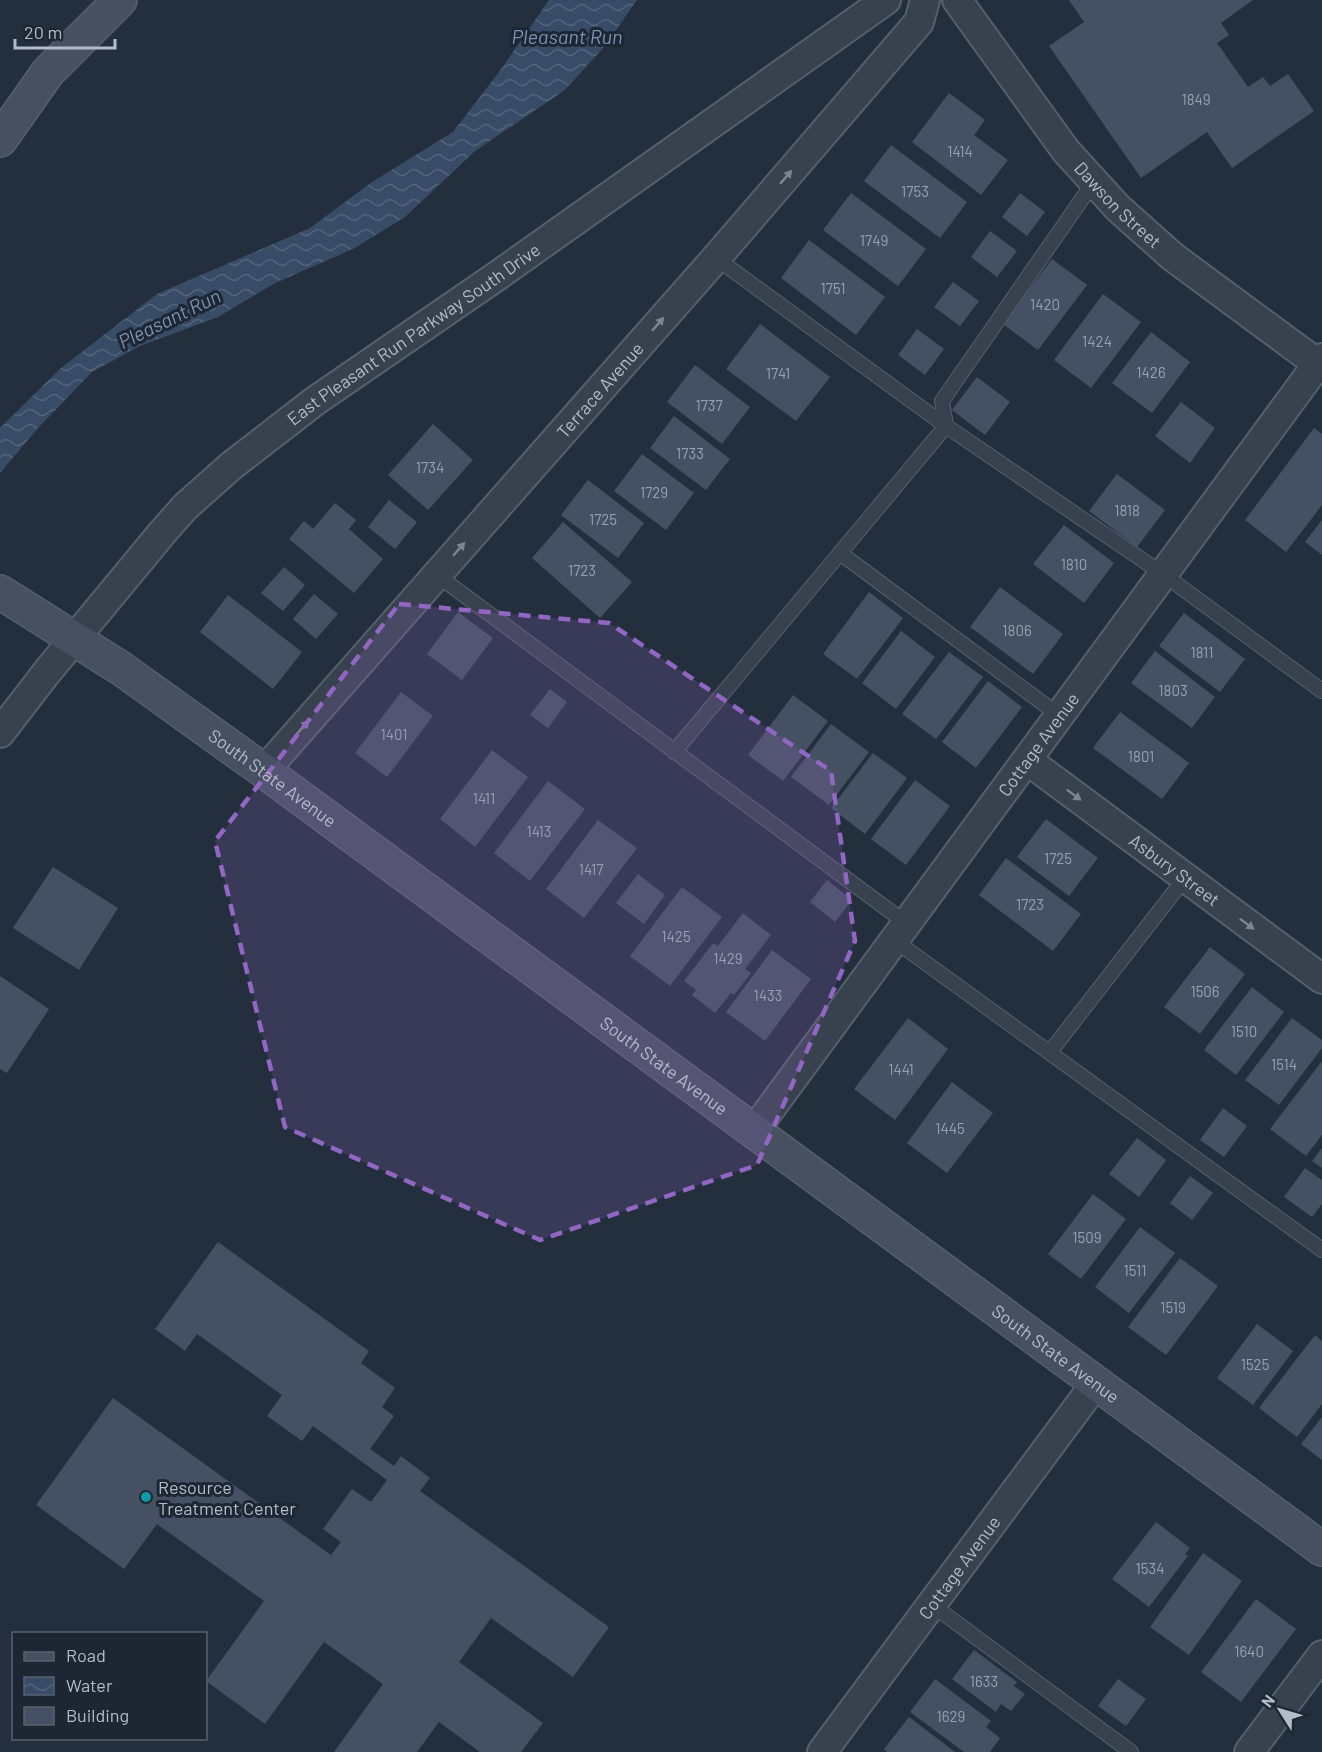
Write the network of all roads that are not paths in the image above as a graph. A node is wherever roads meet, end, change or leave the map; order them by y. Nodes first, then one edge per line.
1 (98, 0) edge
2 (120, 0) edge
3 (886, 0) edge
4 (925, 0) edge
5 (957, 0) edge
6 (48, 72) junction
7 (0, 140) edge
8 (1093, 183) junction
9 (716, 258) junction
10 (1320, 363) edge
11 (946, 426) junction
12 (840, 553) junction
13 (1163, 574) junction
14 (437, 575) junction
15 (0, 592) edge
16 (75, 639) junction
17 (1322, 691) edge
18 (1060, 716) junction
19 (0, 733) edge
20 (674, 752) junction
21 (1027, 760) junction
22 (264, 771) junction
23 (1185, 878) junction
24 (900, 931) junction
25 (1322, 980) edge
26 (1050, 1052) junction
27 (754, 1131) junction
28 (1322, 1250) edge
29 (1096, 1383) junction
30 (1322, 1549) edge
31 (931, 1604) junction
32 (1322, 1655) edge
33 (822, 1752) edge
34 (1131, 1752) edge
35 (1249, 1752) edge

1 - 6 street
2 - 6 street
3 - 16 street, East Pleasant Run Parkway South Drive
9 -> 4 street, Terrace Avenue
5 - 8 street, Dawson Street
6 - 7 street
8 - 10 street, Dawson Street
8 - 11 lane
9 - 11 lane
14 -> 9 street, Terrace Avenue
10 - 13 street, Cottage Avenue
11 - 12 lane
11 - 13 lane
12 - 18 lane
12 - 20 lane
13 - 17 lane
13 - 18 street, Cottage Avenue
14 - 20 lane
22 -> 14 street, Terrace Avenue
15 - 16 street, South State Avenue
16 - 19 street, East Pleasant Run Parkway South Drive
16 - 22 street, South State Avenue
18 - 21 street, Cottage Avenue
20 - 24 lane
21 -> 23 street, Asbury Street
21 - 24 street, Cottage Avenue
22 - 27 street, South State Avenue
23 -> 25 street, Asbury Street
23 - 26 lane
24 - 26 lane
24 - 27 street, Cottage Avenue
26 - 28 lane
27 - 29 street, South State Avenue
29 - 30 street, South State Avenue
29 - 31 street, Cottage Avenue
31 - 33 street, Cottage Avenue
31 - 34 lane
32 - 35 street

